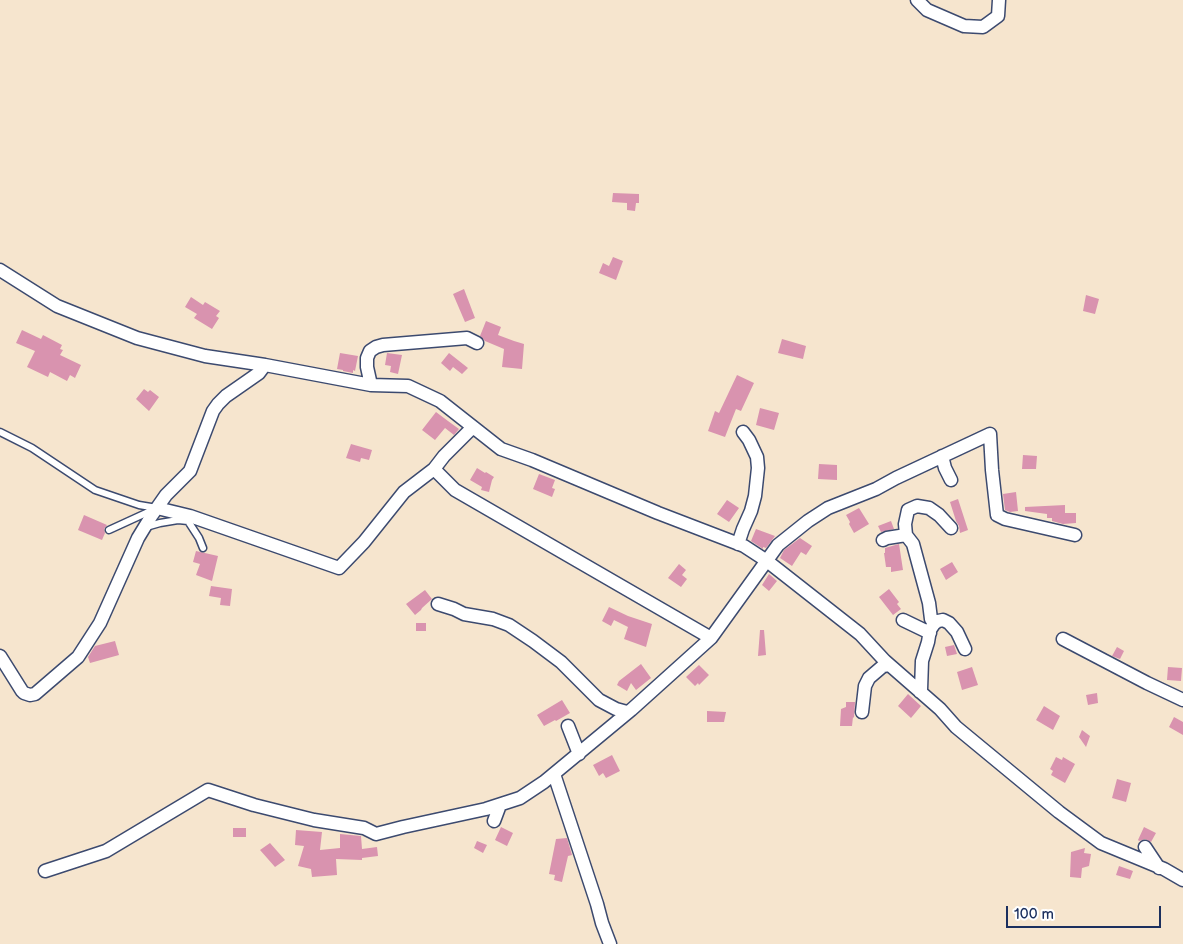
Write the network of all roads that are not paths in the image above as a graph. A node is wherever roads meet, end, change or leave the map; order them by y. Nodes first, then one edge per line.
1 (917, 0) edge
2 (999, 0) edge
3 (0, 270) edge
4 (477, 342) dead end
5 (265, 365) junction
6 (371, 385) junction
7 (472, 428) junction
8 (0, 432) edge
9 (742, 432) dead end
10 (942, 456) junction
11 (434, 470) junction
12 (951, 480) dead end
13 (157, 508) junction
14 (145, 528) junction
15 (951, 528) dead end
16 (109, 530) dead end
17 (1076, 534) dead end
18 (906, 536) junction
19 (883, 540) dead end
20 (738, 544) junction
21 (203, 548) dead end
22 (767, 561) junction
23 (438, 604) dead end
24 (903, 620) dead end
25 (932, 629) junction
26 (711, 638) junction
27 (1063, 639) dead end
28 (966, 649) dead end
29 (0, 656) edge
30 (889, 665) junction
31 (920, 692) junction
32 (1183, 700) edge
33 (631, 710) junction
34 (862, 712) dead end
35 (568, 726) dead end
36 (579, 754) junction
37 (554, 774) junction
38 (500, 805) junction
39 (494, 821) dead end
40 (1145, 846) dead end
41 (1159, 868) junction
42 (45, 871) dead end
43 (1183, 880) edge
44 (610, 944) edge

1 - 2 street
3 - 5 street
4 - 6 street
5 - 6 street
5 - 13 street
6 - 7 street
7 - 11 street
7 - 20 street
8 - 13 lane
9 - 20 street
10 - 12 street
10 - 17 street
10 - 22 street
11 - 13 street
11 - 26 street
13 - 14 street
13 - 16 lane
14 - 21 lane
14 - 29 street
15 - 18 street
18 - 19 street
18 - 25 street
20 - 22 street
22 - 26 street
22 - 30 street
23 - 33 street
24 - 25 street
25 - 28 street
25 - 31 street
26 - 33 street
27 - 32 street
30 - 31 street
30 - 34 street
31 - 41 street
33 - 36 street
35 - 36 street
36 - 37 street
37 - 38 street
37 - 44 street
38 - 39 street
38 - 42 street
40 - 41 street
41 - 43 street

